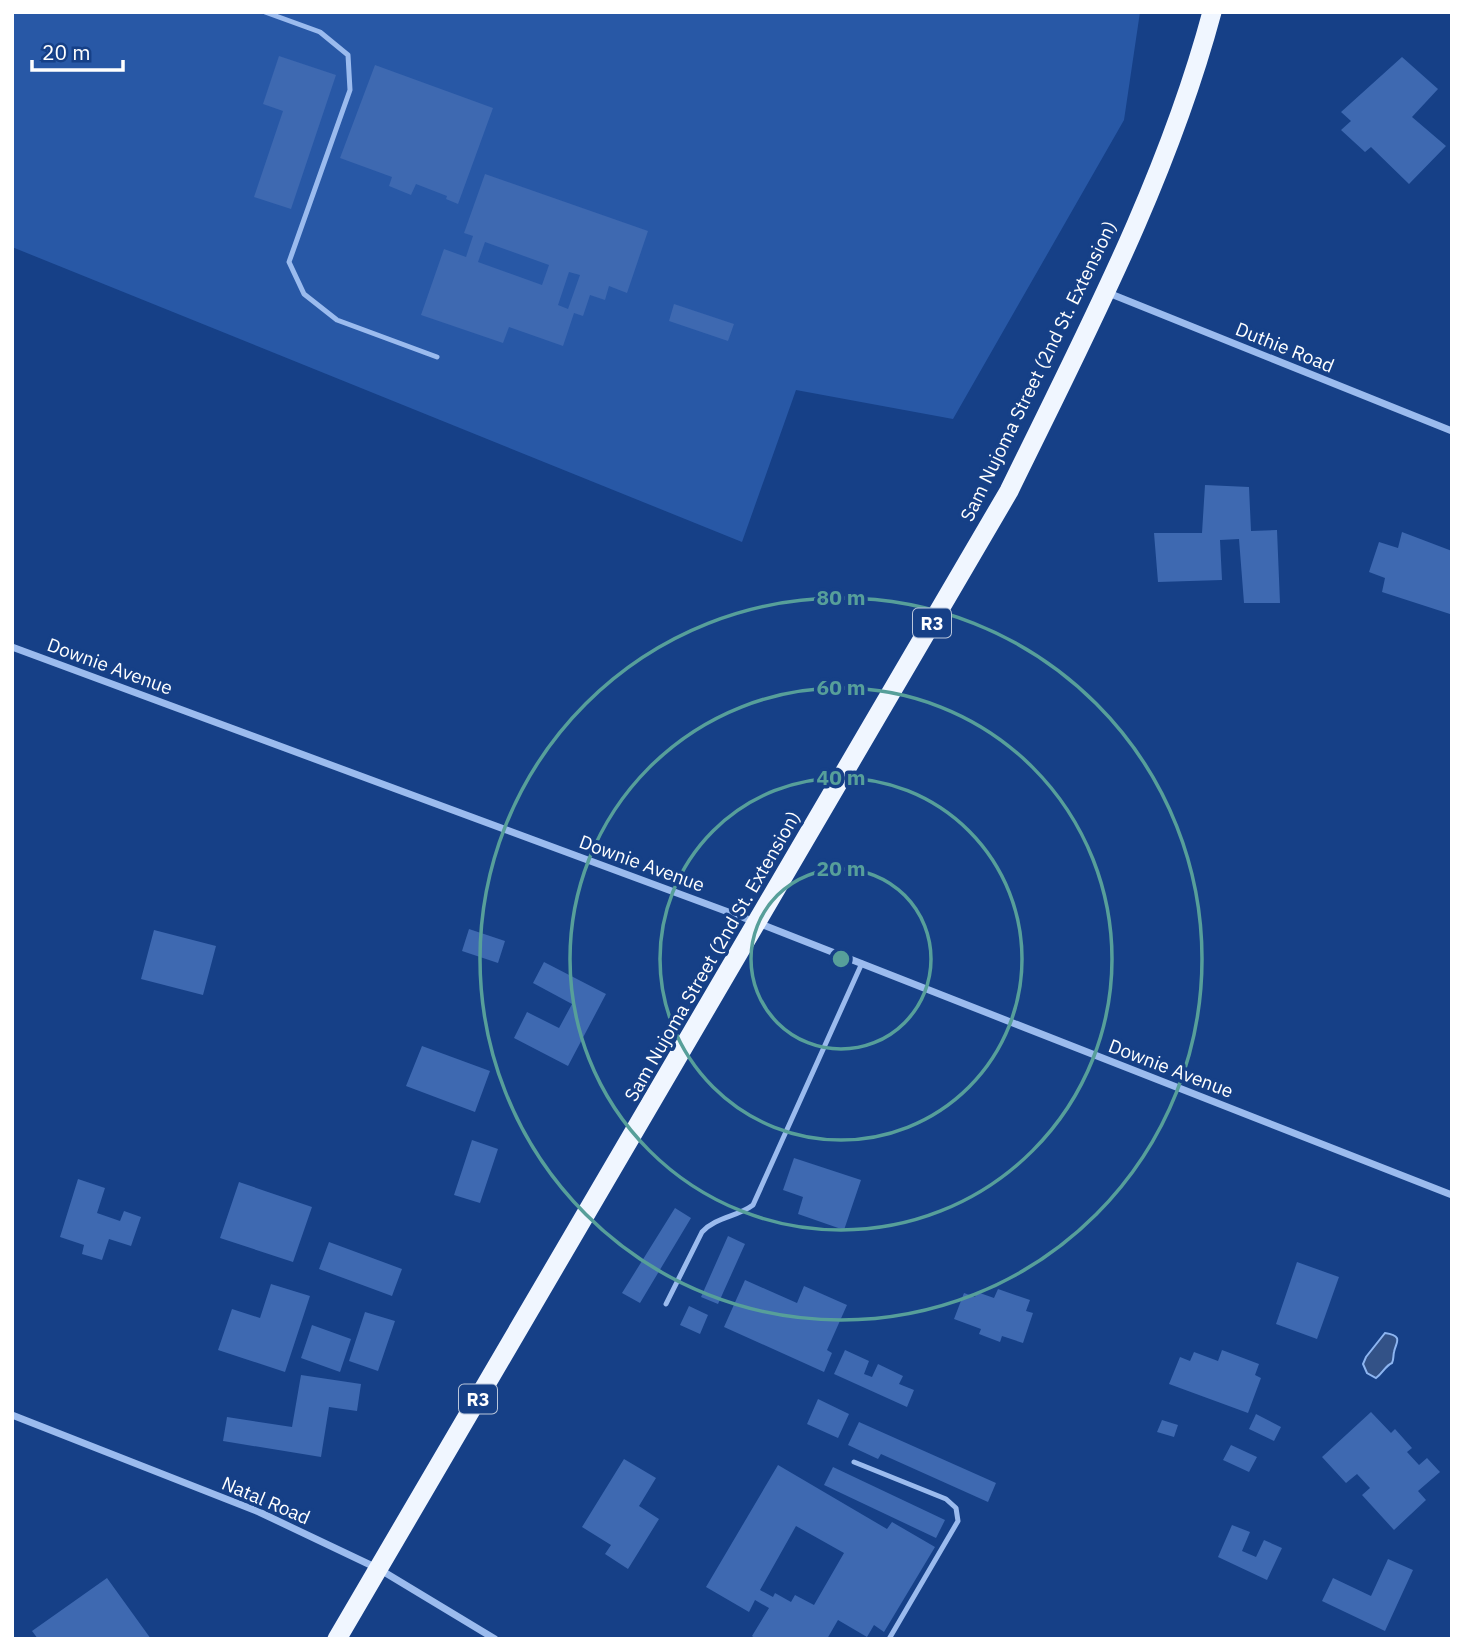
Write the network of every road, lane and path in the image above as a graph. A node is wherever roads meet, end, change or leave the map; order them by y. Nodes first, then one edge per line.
1 (265, 12) edge
2 (1212, 12) edge
3 (1106, 292) junction
4 (437, 357) dead end
5 (1452, 431) edge
6 (12, 647) edge
7 (758, 923) junction
8 (862, 963) junction
9 (1452, 1195) edge
10 (666, 1304) dead end
11 (12, 1415) edge
12 (854, 1462) dead end
13 (379, 1569) junction
14 (337, 1639) edge
15 (495, 1639) edge
16 (889, 1639) edge

1 - 4 lane
2 - 3 highway, Sam Nujoma Street (2nd St. Extension) / R3
3 - 5 street, Duthie Road
3 - 7 highway, Sam Nujoma Street (2nd St. Extension) / R3
6 - 7 street, Downie Avenue
7 - 8 street, Downie Avenue
7 - 13 highway, Sam Nujoma Street (2nd St. Extension) / R3
8 - 9 street, Downie Avenue
8 - 10 lane
11 - 13 street, Natal Road
12 - 16 lane
13 - 14 highway, Sam Nujoma Street (2nd St. Extension) / R3
13 - 15 street, Natal Road

